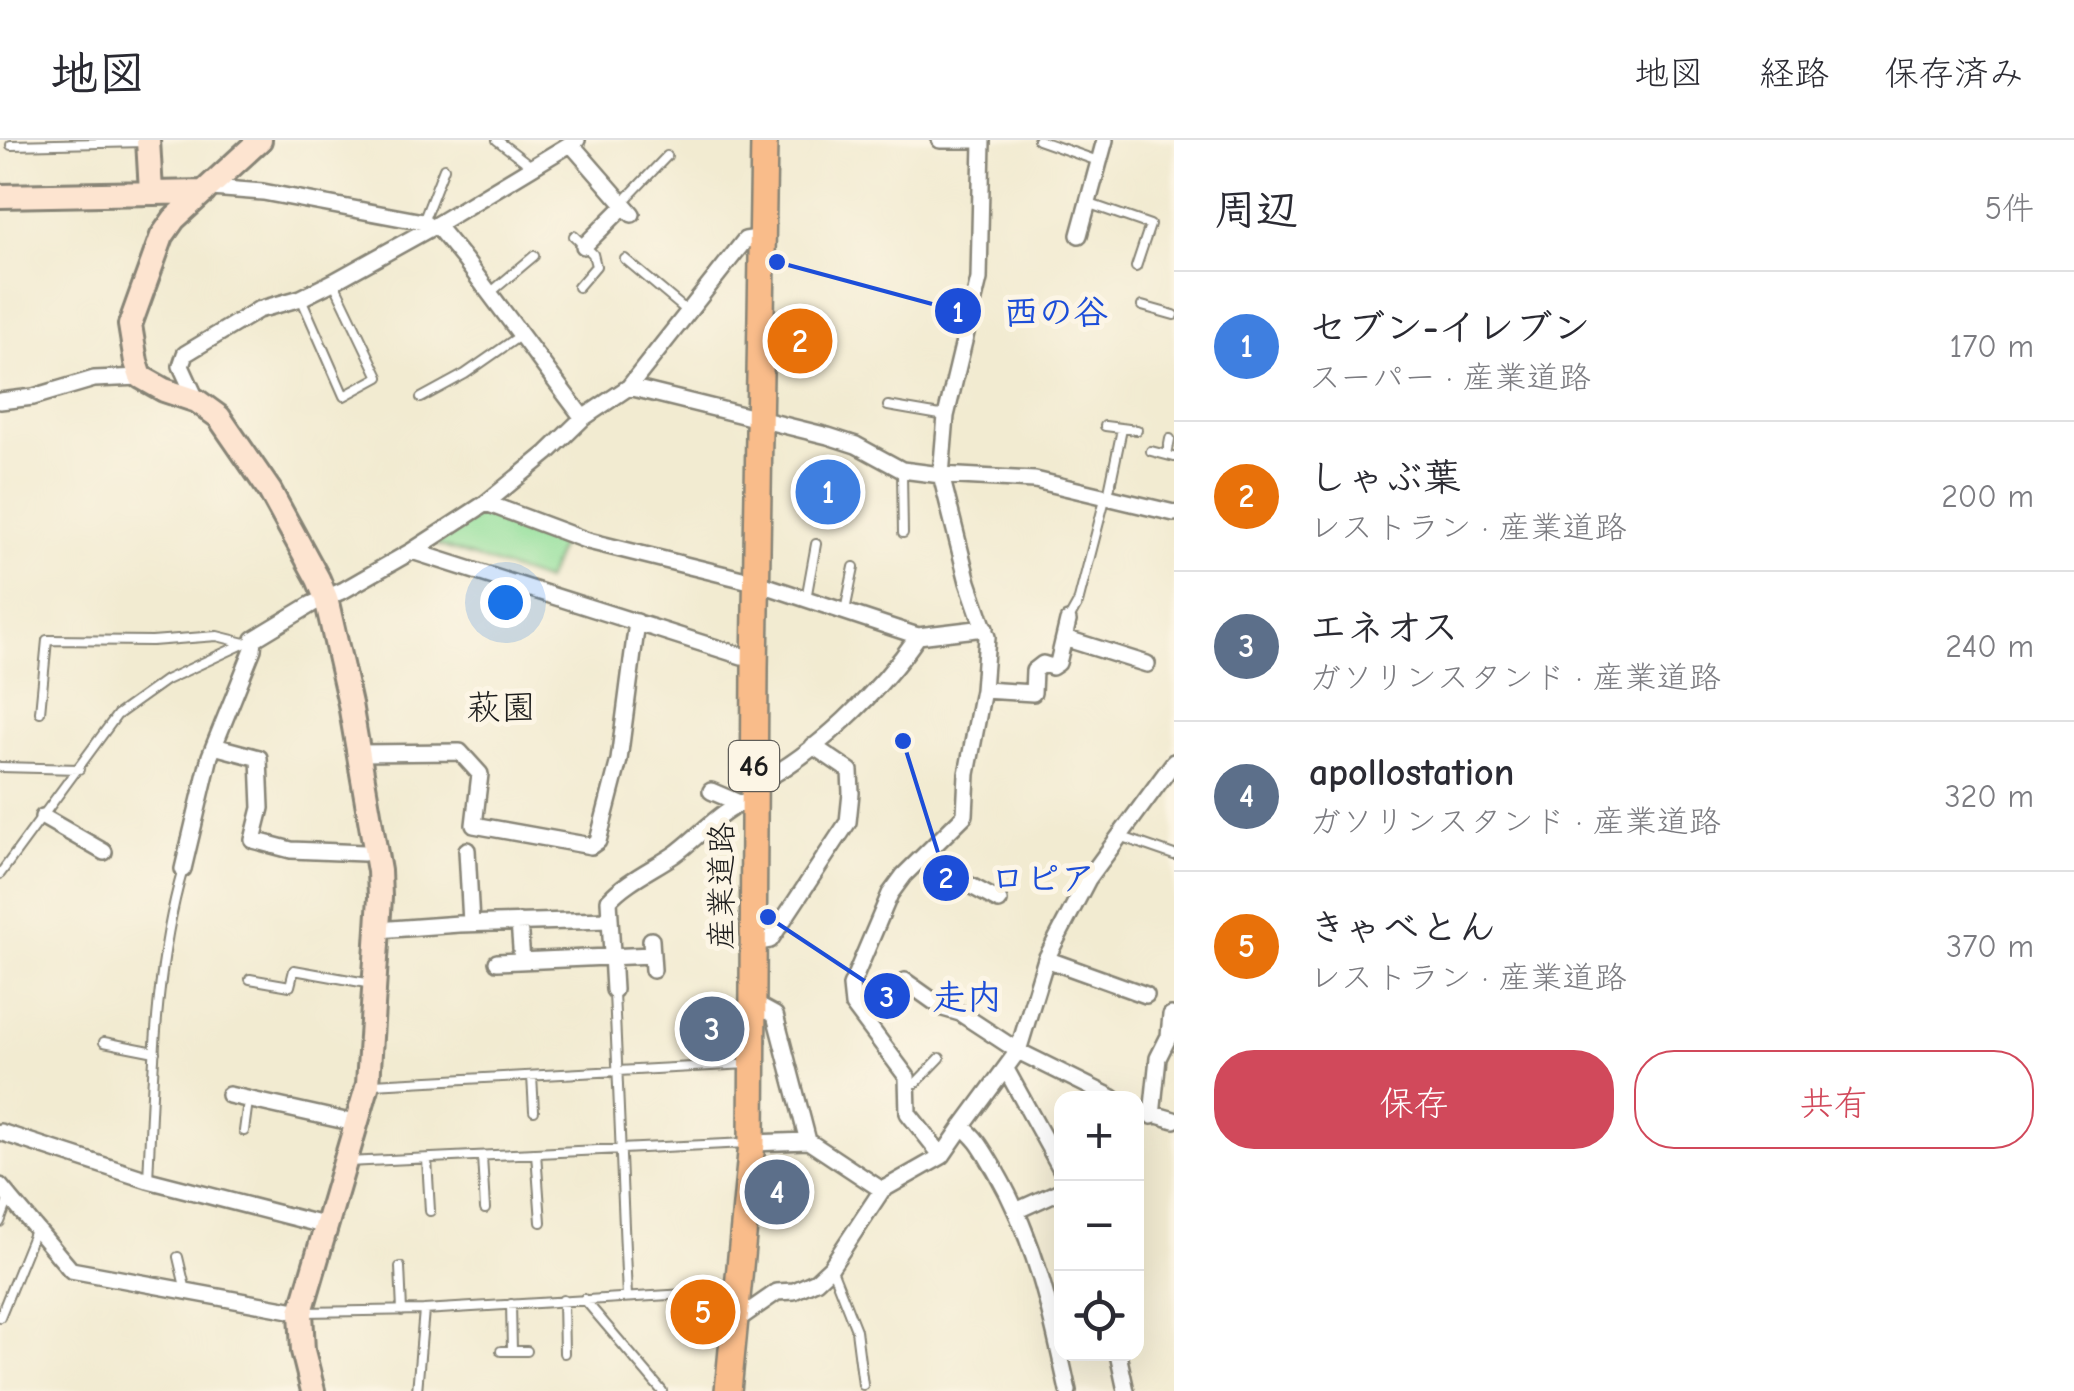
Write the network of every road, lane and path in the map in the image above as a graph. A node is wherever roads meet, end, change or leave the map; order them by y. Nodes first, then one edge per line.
1 (260, 140) edge
2 (497, 140) edge
3 (764, 140) edge
4 (940, 140) edge
5 (982, 140) edge
6 (1038, 140) edge
7 (1105, 140) edge
8 (148, 141) edge
9 (574, 142) edge
10 (11, 145) dead end
11 (667, 156) dead end
12 (1098, 161) junction
13 (531, 166) junction
14 (444, 168) dead end
15 (208, 190) junction
16 (150, 192) junction
17 (0, 196) edge
18 (1087, 203) junction
19 (626, 208) junction
20 (430, 225) junction
21 (1079, 235) dead end
22 (764, 237) junction
23 (579, 241) joint
24 (534, 256) dead end
25 (625, 259) dead end
26 (1136, 267) dead end
27 (333, 282) junction
28 (578, 287) dead end
29 (490, 293) junction
30 (302, 298) junction
31 (1142, 306) dead end
32 (688, 312) junction
33 (1174, 314) edge
34 (521, 335) junction
35 (142, 377) junction
36 (629, 386) junction
37 (422, 398) dead end
38 (0, 400) edge
39 (198, 401) junction
40 (888, 406) dead end
41 (946, 416) junction
42 (582, 418) junction
43 (760, 422) junction
44 (1105, 426) dead end
45 (1122, 428) junction
46 (1137, 430) dead end
47 (1170, 439) dead end
48 (1151, 451) dead end
49 (1170, 456) edge
50 (902, 470) junction
51 (942, 475) junction
52 (1107, 495) junction
53 (486, 503) junction
54 (1174, 513) edge
55 (903, 532) dead end
56 (816, 544) dead end
57 (412, 551) junction
58 (854, 567) dead end
59 (758, 582) junction
60 (326, 598) junction
61 (806, 598) junction
62 (844, 613) junction
63 (1068, 620) joint
64 (636, 622) junction
65 (985, 628) junction
66 (918, 636) junction
67 (1064, 638) junction
68 (250, 641) junction
69 (755, 657) junction
70 (1148, 664) dead end
71 (983, 690) junction
72 (40, 712) dead end
73 (214, 746) junction
74 (813, 746) junction
75 (358, 753) junction
76 (1174, 762) edge
77 (0, 767) edge
78 (79, 768) junction
79 (711, 791) dead end
80 (749, 795) junction
81 (43, 817) junction
82 (1118, 835) junction
83 (466, 850) dead end
84 (104, 852) dead end
85 (364, 853) dead end
86 (1174, 855) edge
87 (921, 859) junction
88 (183, 869) joint
89 (0, 874) edge
90 (999, 901) dead end
91 (609, 920) junction
92 (520, 922) junction
93 (471, 924) junction
94 (378, 930) junction
95 (753, 943) junction
96 (652, 955) dead end
97 (612, 957) junction
98 (1046, 959) junction
99 (522, 961) junction
100 (497, 962) dead end
101 (250, 979) dead end
102 (916, 982) dead end
103 (374, 985) junction
104 (614, 990) joint
105 (1146, 995) dead end
106 (753, 1003) junction
107 (1172, 1025) edge
108 (104, 1042) dead end
109 (1018, 1051) junction
110 (155, 1052) junction
111 (940, 1058) dead end
112 (753, 1064) junction
113 (1007, 1071) junction
114 (619, 1072) junction
115 (532, 1076) junction
116 (368, 1084) junction
117 (908, 1084) junction
118 (1083, 1091) edge
119 (228, 1095) dead end
120 (249, 1099) junction
121 (534, 1111) dead end
122 (1144, 1112) edge
123 (1152, 1116) junction
124 (1174, 1120) edge
125 (359, 1124) junction
126 (962, 1127) junction
127 (244, 1131) dead end
128 (0, 1132) edge
129 (808, 1141) junction
130 (752, 1143) junction
131 (622, 1150) junction
132 (536, 1154) junction
133 (482, 1156) junction
134 (942, 1156) junction
135 (1054, 1156) edge
136 (427, 1158) junction
137 (347, 1162) junction
138 (148, 1180) junction
139 (882, 1190) junction
140 (5, 1192) edge
141 (1054, 1194) edge
142 (485, 1210) dead end
143 (1018, 1210) junction
144 (430, 1211) dead end
145 (0, 1222) edge
146 (540, 1222) dead end
147 (327, 1226) junction
148 (36, 1228) junction
149 (178, 1257) dead end
150 (400, 1267) dead end
151 (831, 1267) junction
152 (186, 1291) junction
153 (739, 1291) junction
154 (627, 1297) junction
155 (584, 1299) junction
156 (563, 1300) junction
157 (510, 1304) junction
158 (424, 1310) junction
159 (402, 1311) junction
160 (301, 1312) junction
161 (1054, 1313) edge
162 (0, 1316) edge
163 (734, 1322) junction
164 (527, 1350) dead end
165 (501, 1351) dead end
166 (512, 1351) junction
167 (564, 1353) dead end
168 (1063, 1361) edge
169 (1120, 1361) edge
170 (863, 1386) dead end
171 (314, 1391) edge
172 (417, 1391) edge
173 (662, 1391) edge
174 (728, 1391) edge
175 (1068, 1391) edge
176 (1126, 1391) edge

1 - 15 street
2 - 13 lane
3 - 22 main road, 産業道路 / 46
4 - 5 street
5 - 41 street
6 - 12 lane
7 - 12 street
8 - 10 lane
8 - 16 street
9 - 13 street
9 - 19 street
11 - 19 lane
12 - 18 street
13 - 20 street
14 - 20 lane
15 - 16 street
15 - 20 street
15 - 35 street
16 - 17 street
18 - 21 street
18 - 26 lane
19 - 23 street
20 - 27 street
20 - 29 street
22 - 32 street
22 - 43 main road, 産業道路 / 46
23 - 28 lane
24 - 29 lane
25 - 32 lane
27 - 30 street
27 - 30 lane
29 - 34 street
30 - 39 street
31 - 33 lane
32 - 36 street
34 - 37 lane
34 - 42 street
35 - 38 street
35 - 39 street
36 - 42 street
36 - 43 street
39 - 60 street
40 - 41 lane
41 - 51 street
42 - 53 street
43 - 50 street
43 - 59 main road, 産業道路 / 46
44 - 45 lane
45 - 46 lane
45 - 52 lane
47 - 49 lane
48 - 49 lane
50 - 51 street
50 - 55 lane
51 - 52 street
51 - 65 street
52 - 54 street
52 - 63 lane
53 - 57 street
53 - 59 street
56 - 61 lane
57 - 60 street
57 - 64 street
58 - 62 lane
59 - 61 street
59 - 69 main road, 産業道路 / 46
60 - 68 street
60 - 75 street
61 - 62 street
62 - 66 street
63 - 67 street
64 - 69 street
64 - 75 street
65 - 66 street
65 - 71 street
66 - 74 street
67 - 70 street
67 - 71 street
68 - 72 lane
68 - 73 street
68 - 78 lane
69 - 80 main road, 産業道路 / 46
71 - 87 street
73 - 85 street
73 - 88 street
74 - 80 street
74 - 95 street
75 - 94 street
76 - 82 street
77 - 78 lane
78 - 81 lane
79 - 80 street
80 - 91 street
80 - 95 main road, 産業道路 / 46
81 - 84 street
81 - 89 lane
82 - 86 lane
82 - 98 street
83 - 93 street
87 - 90 street
87 - 117 street
88 - 110 lane
91 - 92 street
91 - 97 street
92 - 93 street
92 - 99 street
93 - 94 street
94 - 103 street
95 - 106 main road, 産業道路 / 46
96 - 97 street
97 - 99 street
97 - 104 street
98 - 105 street
98 - 109 street
99 - 100 street
101 - 103 lane
102 - 109 street
103 - 116 street
104 - 114 lane
106 - 112 main road, 産業道路 / 46
106 - 129 street
107 - 123 street
108 - 110 lane
109 - 113 street
109 - 118 street
110 - 138 lane
111 - 117 lane
112 - 114 lane
112 - 130 main road, 産業道路 / 46
113 - 126 street
113 - 135 street
114 - 115 lane
114 - 131 lane
115 - 116 lane
115 - 121 lane
116 - 125 street
117 - 134 street
119 - 120 street
120 - 125 street
120 - 127 lane
122 - 123 street
123 - 124 street
125 - 137 street
126 - 134 street
126 - 143 street
128 - 138 street
129 - 130 street
129 - 139 street
130 - 131 lane
130 - 153 main road, 産業道路 / 46
131 - 132 lane
131 - 154 lane
132 - 133 lane
132 - 146 lane
133 - 136 lane
133 - 142 lane
134 - 139 street
136 - 137 lane
136 - 144 lane
137 - 147 street
138 - 147 street
139 - 151 street
140 - 145 lane
140 - 148 street
141 - 143 street
143 - 161 street
147 - 160 street
148 - 152 street
148 - 162 lane
149 - 152 lane
150 - 159 lane
151 - 163 street
151 - 170 lane
152 - 160 street
153 - 154 lane
153 - 163 main road, 産業道路 / 46
154 - 155 lane
155 - 156 lane
155 - 173 lane
156 - 157 lane
156 - 167 lane
157 - 158 lane
157 - 166 lane
158 - 159 lane
158 - 172 lane
159 - 160 lane
160 - 171 street
163 - 174 main road, 産業道路 / 46
164 - 166 lane
165 - 166 lane
168 - 175 street
169 - 176 street

